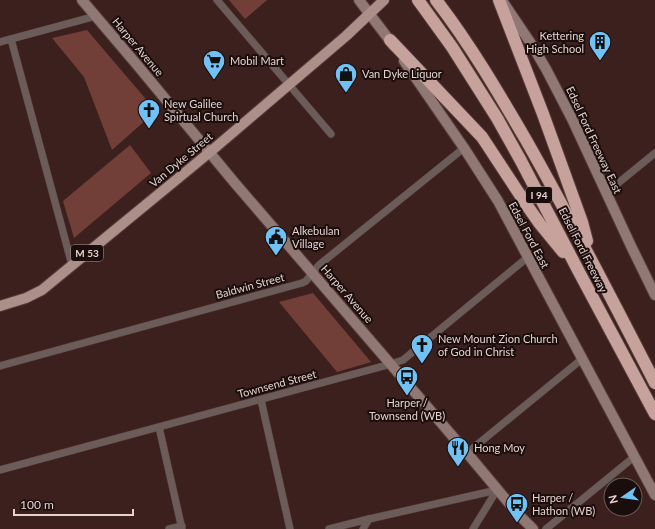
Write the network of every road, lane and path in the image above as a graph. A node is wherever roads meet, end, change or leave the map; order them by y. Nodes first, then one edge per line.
1 (82, 0) edge
2 (217, 0) edge
3 (359, 0) edge
4 (418, 0) edge
5 (436, 0) edge
6 (501, 0) edge
7 (383, 1) edge
8 (369, 14) junction
9 (96, 16) junction
10 (11, 39) junction
11 (390, 40) junction
12 (0, 42) edge
13 (289, 84) junction
14 (331, 134) dead end
15 (464, 148) junction
16 (210, 152) junction
17 (655, 153) edge
18 (606, 193) junction
19 (528, 258) junction
20 (591, 260) junction
21 (72, 265) junction
22 (579, 272) junction
23 (312, 273) junction
24 (655, 294) edge
25 (0, 306) edge
26 (582, 359) junction
27 (391, 364) junction
28 (0, 366) edge
29 (655, 382) edge
30 (261, 400) junction
31 (655, 414) edge
32 (159, 427) junction
33 (468, 453) junction
34 (634, 457) junction
35 (0, 470) edge
36 (497, 490) junction
37 (655, 495) edge
38 (369, 519) junction
39 (182, 527) edge
40 (169, 529) edge
41 (290, 529) edge
42 (329, 529) edge
43 (363, 529) edge
44 (473, 529) edge
45 (533, 529) edge
46 (546, 529) edge

1 - 9 street, Harper Avenue
2 - 13 street
3 - 8 street, Edsel Ford East
4 - 22 highway, Edsel Ford Freeway / I 94
5 - 20 highway, Edsel Ford Freeway / I 94
6 - 18 street, Edsel Ford Freeway East
6 - 20 highway
7 - 8 main road, Van Dyke Street / M 53
8 - 11 street, Edsel Ford East
8 - 13 main road, Van Dyke Street / M 53
9 - 10 street
9 - 16 street, Harper Avenue
10 - 12 street
10 - 21 street
11 - 15 street, Edsel Ford East
11 - 22 highway
13 - 14 street
13 - 16 main road, Van Dyke Street / M 53
15 - 19 street, Edsel Ford East
15 - 23 street, Baldwin Street
16 - 21 main road, Van Dyke Street / M 53
16 - 23 street, Harper Avenue
17 - 18 street
18 - 24 street, Edsel Ford Freeway East
19 - 26 street, Edsel Ford East
19 - 27 street, Townsend Street
20 - 29 highway, Edsel Ford Freeway / I 94
21 - 25 main road, Van Dyke Street / M 53
22 - 31 highway, Edsel Ford Freeway / I 94
23 - 27 street, Harper Avenue
23 - 28 street, Baldwin Street
26 - 33 street
26 - 34 street, Edsel Ford East
27 - 30 street, Townsend Street
27 - 33 street, Harper Avenue
30 - 32 street, Townsend Street
30 - 41 street
32 - 35 street, Townsend Street
32 - 39 street
33 - 36 street, Harper Avenue
34 - 37 street, Edsel Ford East
34 - 46 street
36 - 38 street
36 - 44 street
36 - 45 street, Harper Avenue
38 - 42 street
38 - 43 street
39 - 40 street

